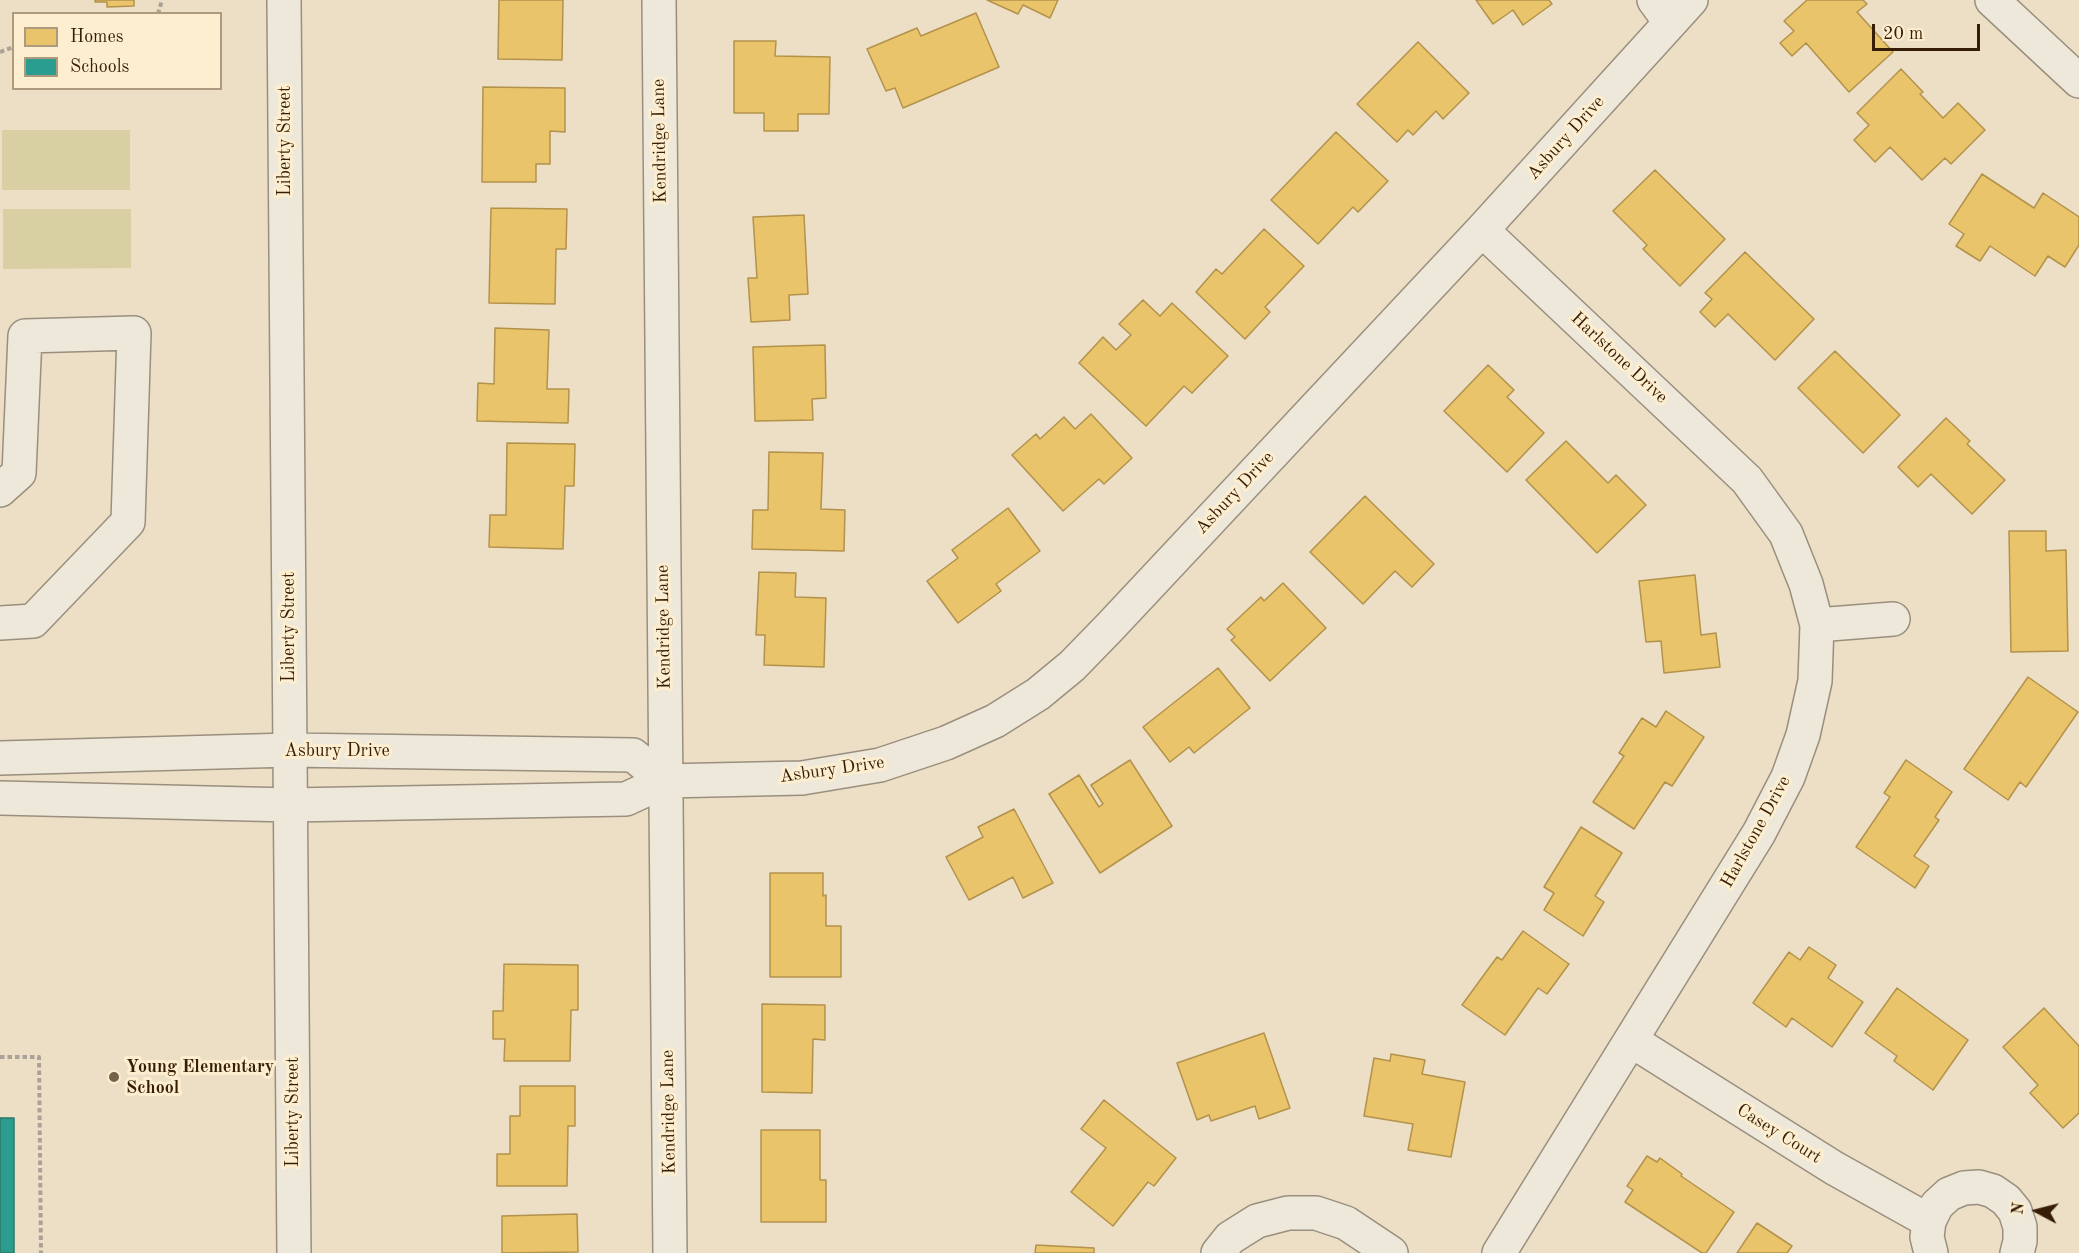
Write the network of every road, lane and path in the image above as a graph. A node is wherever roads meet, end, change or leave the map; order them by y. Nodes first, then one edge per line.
1 (284, 0) edge
2 (658, 0) edge
3 (1992, 0) edge
4 (1672, 7) edge
5 (2079, 81) edge
6 (1482, 230) junction
7 (0, 490) edge
8 (1893, 619) dead end
9 (0, 623) edge
10 (1817, 626) junction
11 (290, 750) junction
12 (0, 758) edge
13 (665, 780) junction
14 (0, 798) edge
15 (290, 805) junction
16 (1632, 1041) junction
17 (0, 1057) edge
18 (1930, 1237) edge
19 (41, 1253) edge
20 (294, 1253) edge
21 (670, 1253) edge
22 (1218, 1253) edge
23 (1391, 1253) edge
24 (1499, 1253) edge
25 (2016, 1253) edge

1 - 11 street, Liberty Street
2 - 13 street, Kendridge Lane
3 - 5 street
4 - 6 street, Asbury Drive
6 - 10 street, Harlstone Drive
6 - 13 street, Asbury Drive
7 - 9 street
8 - 10 street
10 - 16 street, Harlstone Drive
11 - 12 street, Asbury Drive
11 - 13 street, Asbury Drive
11 - 15 street, Liberty Street
13 - 15 street, Asbury Drive
13 - 21 street, Kendridge Lane
14 - 15 street, Asbury Drive
15 - 20 street, Liberty Street
16 - 18 street, Casey Court
16 - 24 street, Harlstone Drive
17 - 19 path
18 - 25 street, Casey Court
22 - 23 street

